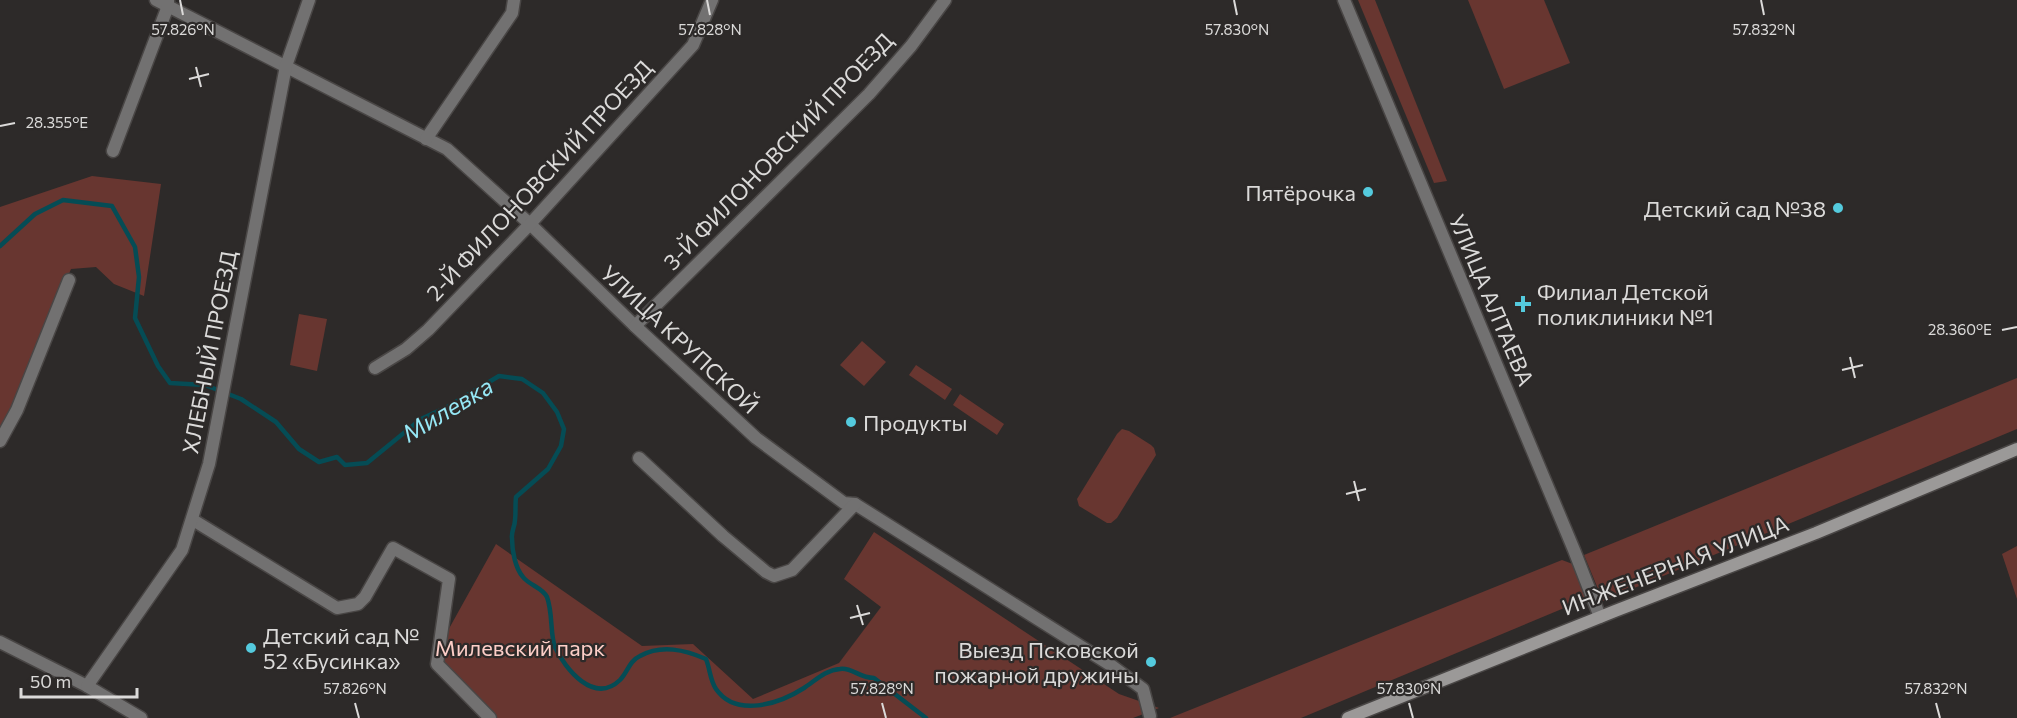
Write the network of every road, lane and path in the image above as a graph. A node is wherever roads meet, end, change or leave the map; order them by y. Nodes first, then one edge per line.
1 (309, 0) edge
2 (514, 0) edge
3 (712, 0) edge
4 (945, 0) edge
5 (1344, 0) edge
6 (164, 2) edge
7 (286, 66) junction
8 (426, 139) junction
9 (113, 151) dead end
10 (530, 224) junction
11 (69, 280) dead end
12 (635, 327) junction
13 (375, 368) dead end
14 (0, 441) edge
15 (2017, 449) edge
16 (639, 458) dead end
17 (855, 504) junction
18 (193, 519) junction
19 (1600, 617) junction
20 (0, 642) edge
21 (87, 686) junction
22 (1150, 716) dead end
23 (141, 718) edge
24 (490, 718) edge
25 (1348, 718) edge

1 - 7 street, ХЛЕБНЫЙ ПРОЕЗД
2 - 8 street
3 - 10 street, 2-Й ФИЛОНОВСКИЙ ПРОЕЗД
4 - 12 street, 3-Й ФИЛОНОВСКИЙ ПРОЕЗД
5 - 19 street, УЛИЦА АЛТАЕВА
6 - 7 street, УЛИЦА КРУПСКОЙ
6 - 9 street
7 - 8 street, УЛИЦА КРУПСКОЙ
7 - 18 street, ХЛЕБНЫЙ ПРОЕЗД
8 - 10 street, УЛИЦА КРУПСКОЙ
10 - 12 street, УЛИЦА КРУПСКОЙ
10 - 13 street, 2-Й ФИЛОНОВСКИЙ ПРОЕЗД
11 - 14 street
12 - 17 street, УЛИЦА КРУПСКОЙ
15 - 19 main road, ИНЖЕНЕРНАЯ УЛИЦА
16 - 17 street
17 - 22 street, УЛИЦА КРУПСКОЙ
18 - 21 street, ХЛЕБНЫЙ ПРОЕЗД
18 - 24 street
19 - 25 main road, ИНЖЕНЕРНАЯ УЛИЦА
20 - 21 street
21 - 23 street

